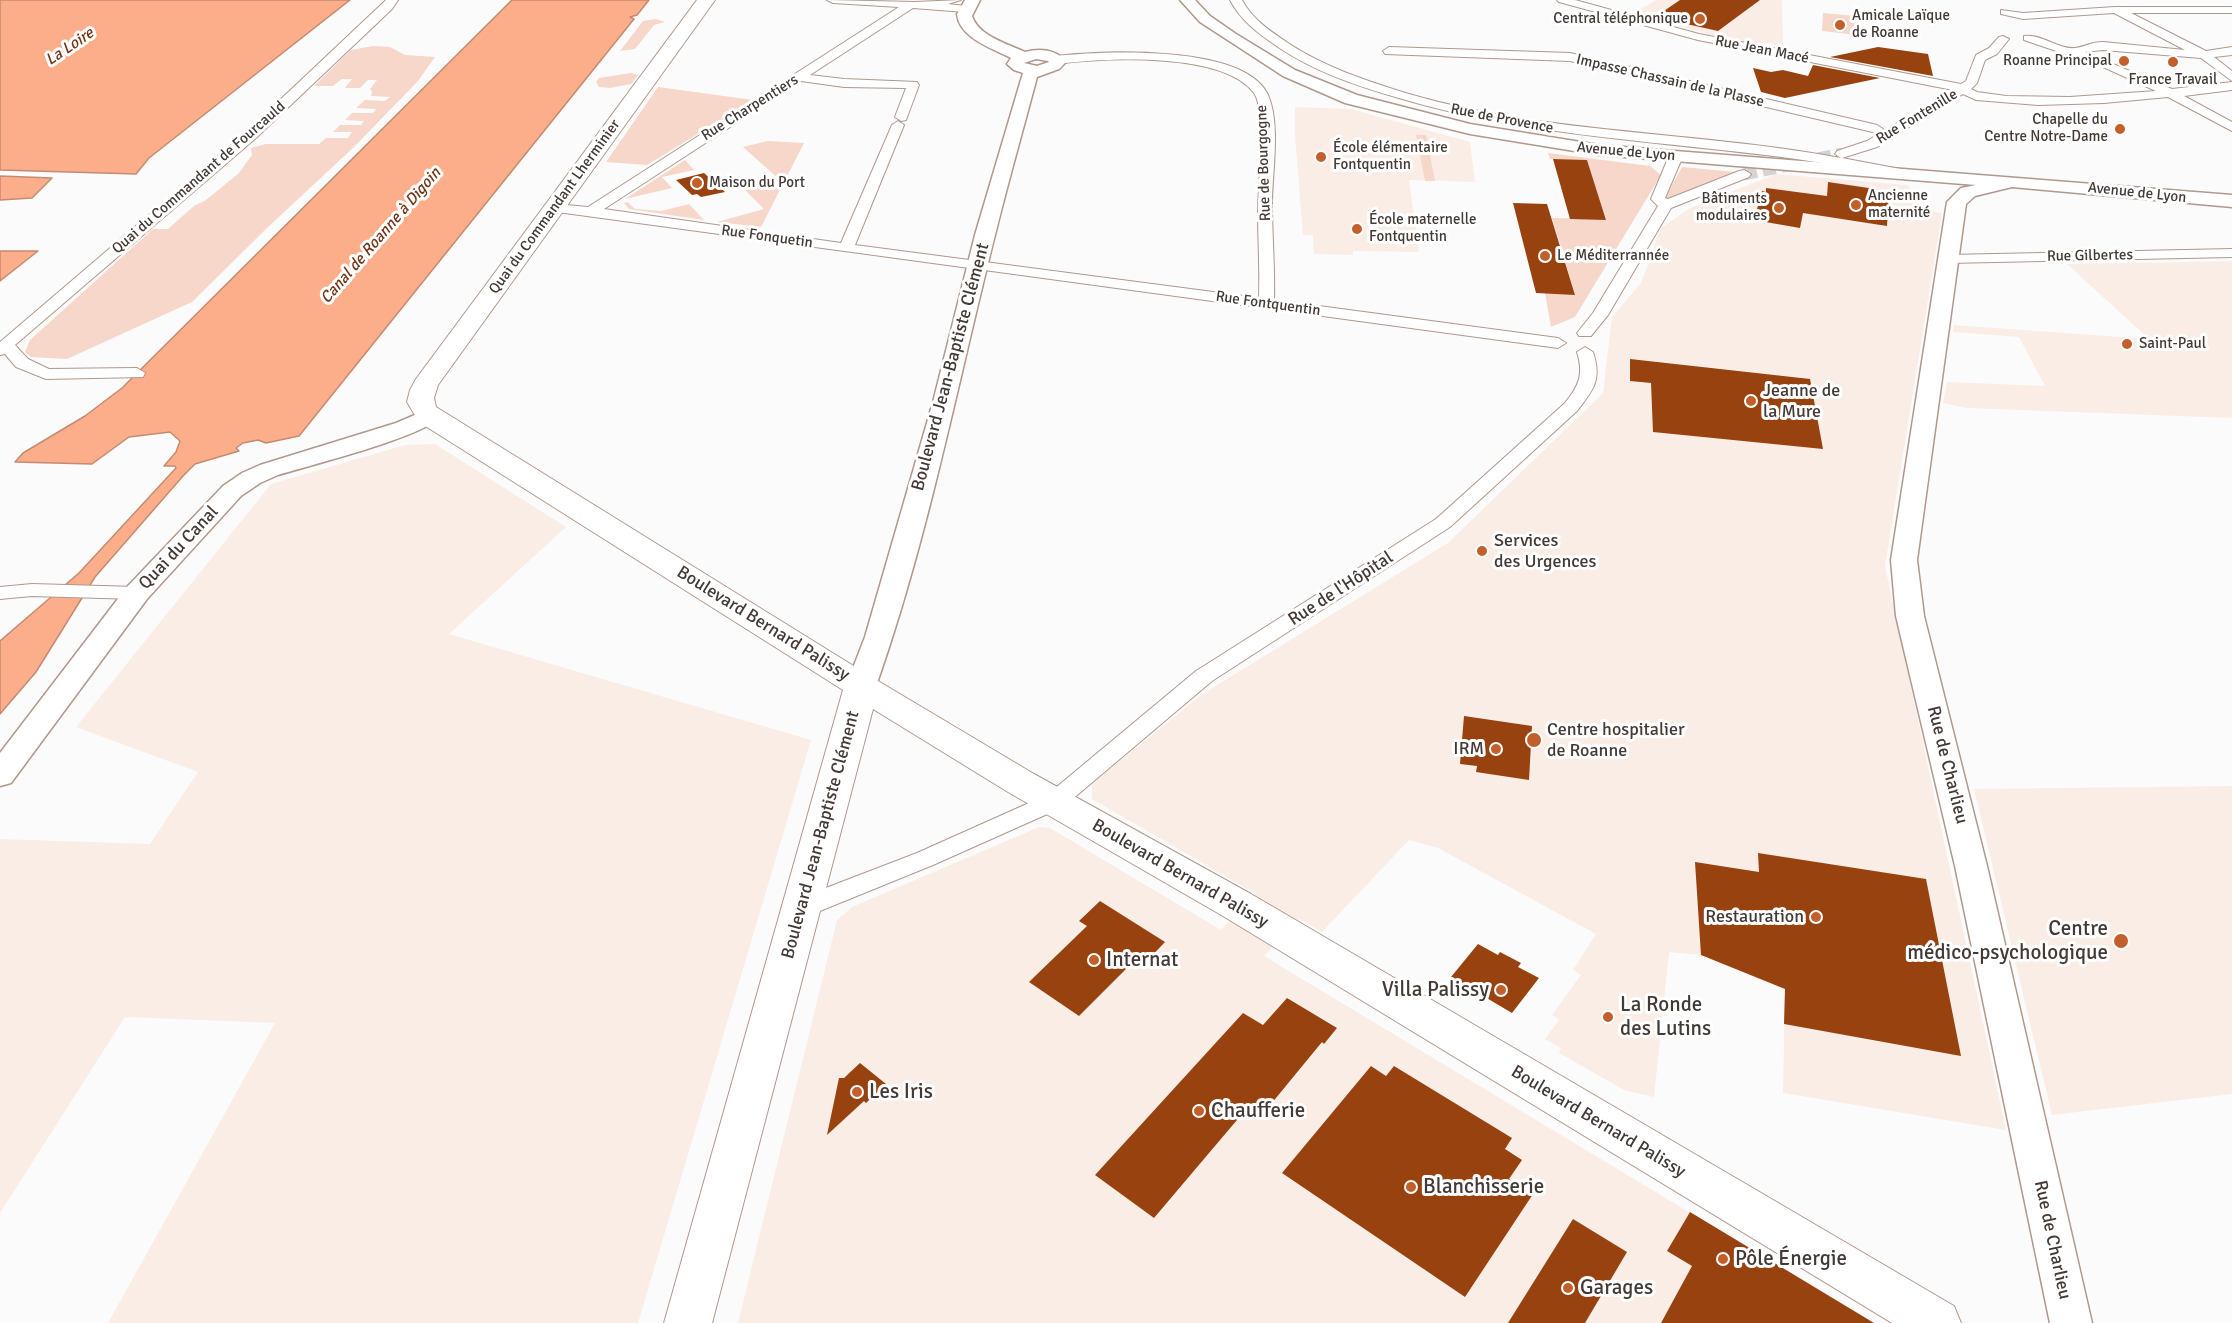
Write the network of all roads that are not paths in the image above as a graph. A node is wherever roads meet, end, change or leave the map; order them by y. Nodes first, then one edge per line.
1 (706, 0) edge
2 (833, 0) edge
3 (1187, 0) edge
4 (1207, 0) edge
5 (1236, 0) edge
6 (1563, 0) edge
7 (964, 3) edge
8 (390, 4) edge
9 (913, 5) junction
10 (2115, 10) junction
11 (2232, 10) edge
12 (2023, 16) junction
13 (2012, 31) junction
14 (1990, 34) dead end
15 (1230, 37) junction
16 (1389, 51) dead end
17 (2232, 51) edge
18 (2076, 52) junction
19 (2204, 55) junction
20 (1056, 60) joint
21 (1028, 63) junction
22 (799, 76) junction
23 (2232, 77) edge
24 (2232, 86) edge
25 (1967, 92) junction
26 (2171, 94) junction
27 (1936, 103) junction
28 (2232, 127) edge
29 (1877, 129) junction
30 (1785, 154) junction
31 (1842, 154) tunnel mouth
32 (1676, 156) junction
33 (1744, 174) tunnel mouth
34 (1905, 174) junction
35 (2011, 182) junction
36 (2041, 184) junction
37 (2232, 191) edge
38 (2150, 193) junction
39 (2232, 196) edge
40 (2232, 201) edge
41 (1957, 202) junction
42 (1666, 205) junction
43 (555, 208) junction
44 (591, 211) junction
45 (845, 248) junction
46 (2232, 253) edge
47 (1948, 259) junction
48 (979, 265) junction
49 (1266, 304) junction
50 (1585, 343) junction
51 (3, 348) edge
52 (137, 373) dead end
53 (429, 416) junction
54 (0, 593) edge
55 (137, 594) junction
56 (861, 686) junction
57 (0, 775) edge
58 (1055, 801) junction
59 (801, 908) junction
60 (1921, 1318) edge
61 (688, 1323) edge
62 (2070, 1323) edge

1 - 43 main road, Quai du Commandant Lherminier
2 - 9 street
3 - 15 street, Avenue de Lyon
4 - 15 street, Avenue de Lyon
5 - 30 street, Rue de Provence
6 - 25 street, Rue Jean Macé
7 - 9 street
7 - 21 street
8 - 51 street, Quai du Commandant de Fourcauld
9 - 22 street, Rue Charpentiers
10 - 11 street
10 - 12 street
10 - 19 street
12 - 13 street
12 - 13 street
13 - 14 street
13 - 18 street
13 - 25 street, Rue Fontenille
15 - 32 street, Avenue de Lyon
16 - 29 street, Impasse Chassain de la Plasse
17 - 19 street
18 - 19 street
18 - 26 street
19 - 23 street
20 - 21 street
20 - 49 street, Rue de Bourgogne
21 - 48 street, Boulevard Jean-Baptiste Clément
22 - 44 street, Rue Charpentiers
22 - 45 street
24 - 26 street, Rue Jean Macé
25 - 26 street, Rue Jean Macé
25 - 27 street, Rue Fontenille
26 - 28 street
27 - 29 street
27 - 31 street, Rue Fontenille
29 - 30 street
30 - 34 street, Rue de Provence
32 - 34 street, Avenue de Lyon
32 - 42 street
33 - 42 street
34 - 35 street, Avenue de Lyon
34 - 41 street
35 - 36 street, Avenue de Lyon
35 - 41 street
36 - 37 street, Avenue de Lyon
36 - 38 street, Avenue de Lyon
38 - 39 street
38 - 40 street, Avenue de Lyon
41 - 47 street, Rue de Charlieu
42 - 50 street
43 - 44 street, Rue Fonquetin
43 - 53 main road, Quai du Commandant Lherminier
44 - 45 street, Rue Fonquetin
45 - 48 street, Rue Fonquetin
46 - 47 street, Rue Gilbertes
47 - 62 street, Rue de Charlieu
48 - 49 street, Rue Fontquentin
48 - 56 street, Boulevard Jean-Baptiste Clément
49 - 50 street, Rue Fontquentin
50 - 58 street, Rue de l'Hôpital
51 - 52 street
53 - 55 street, Quai du Canal
53 - 56 main road, Boulevard Bernard Palissy
54 - 55 street
55 - 57 street, Quai du Canal
56 - 58 main road, Boulevard Bernard Palissy
56 - 59 main road, Boulevard Jean-Baptiste Clément
58 - 59 street, Rue de l'Hôpital
58 - 60 main road, Boulevard Bernard Palissy
59 - 61 main road, Boulevard Jean-Baptiste Clément

